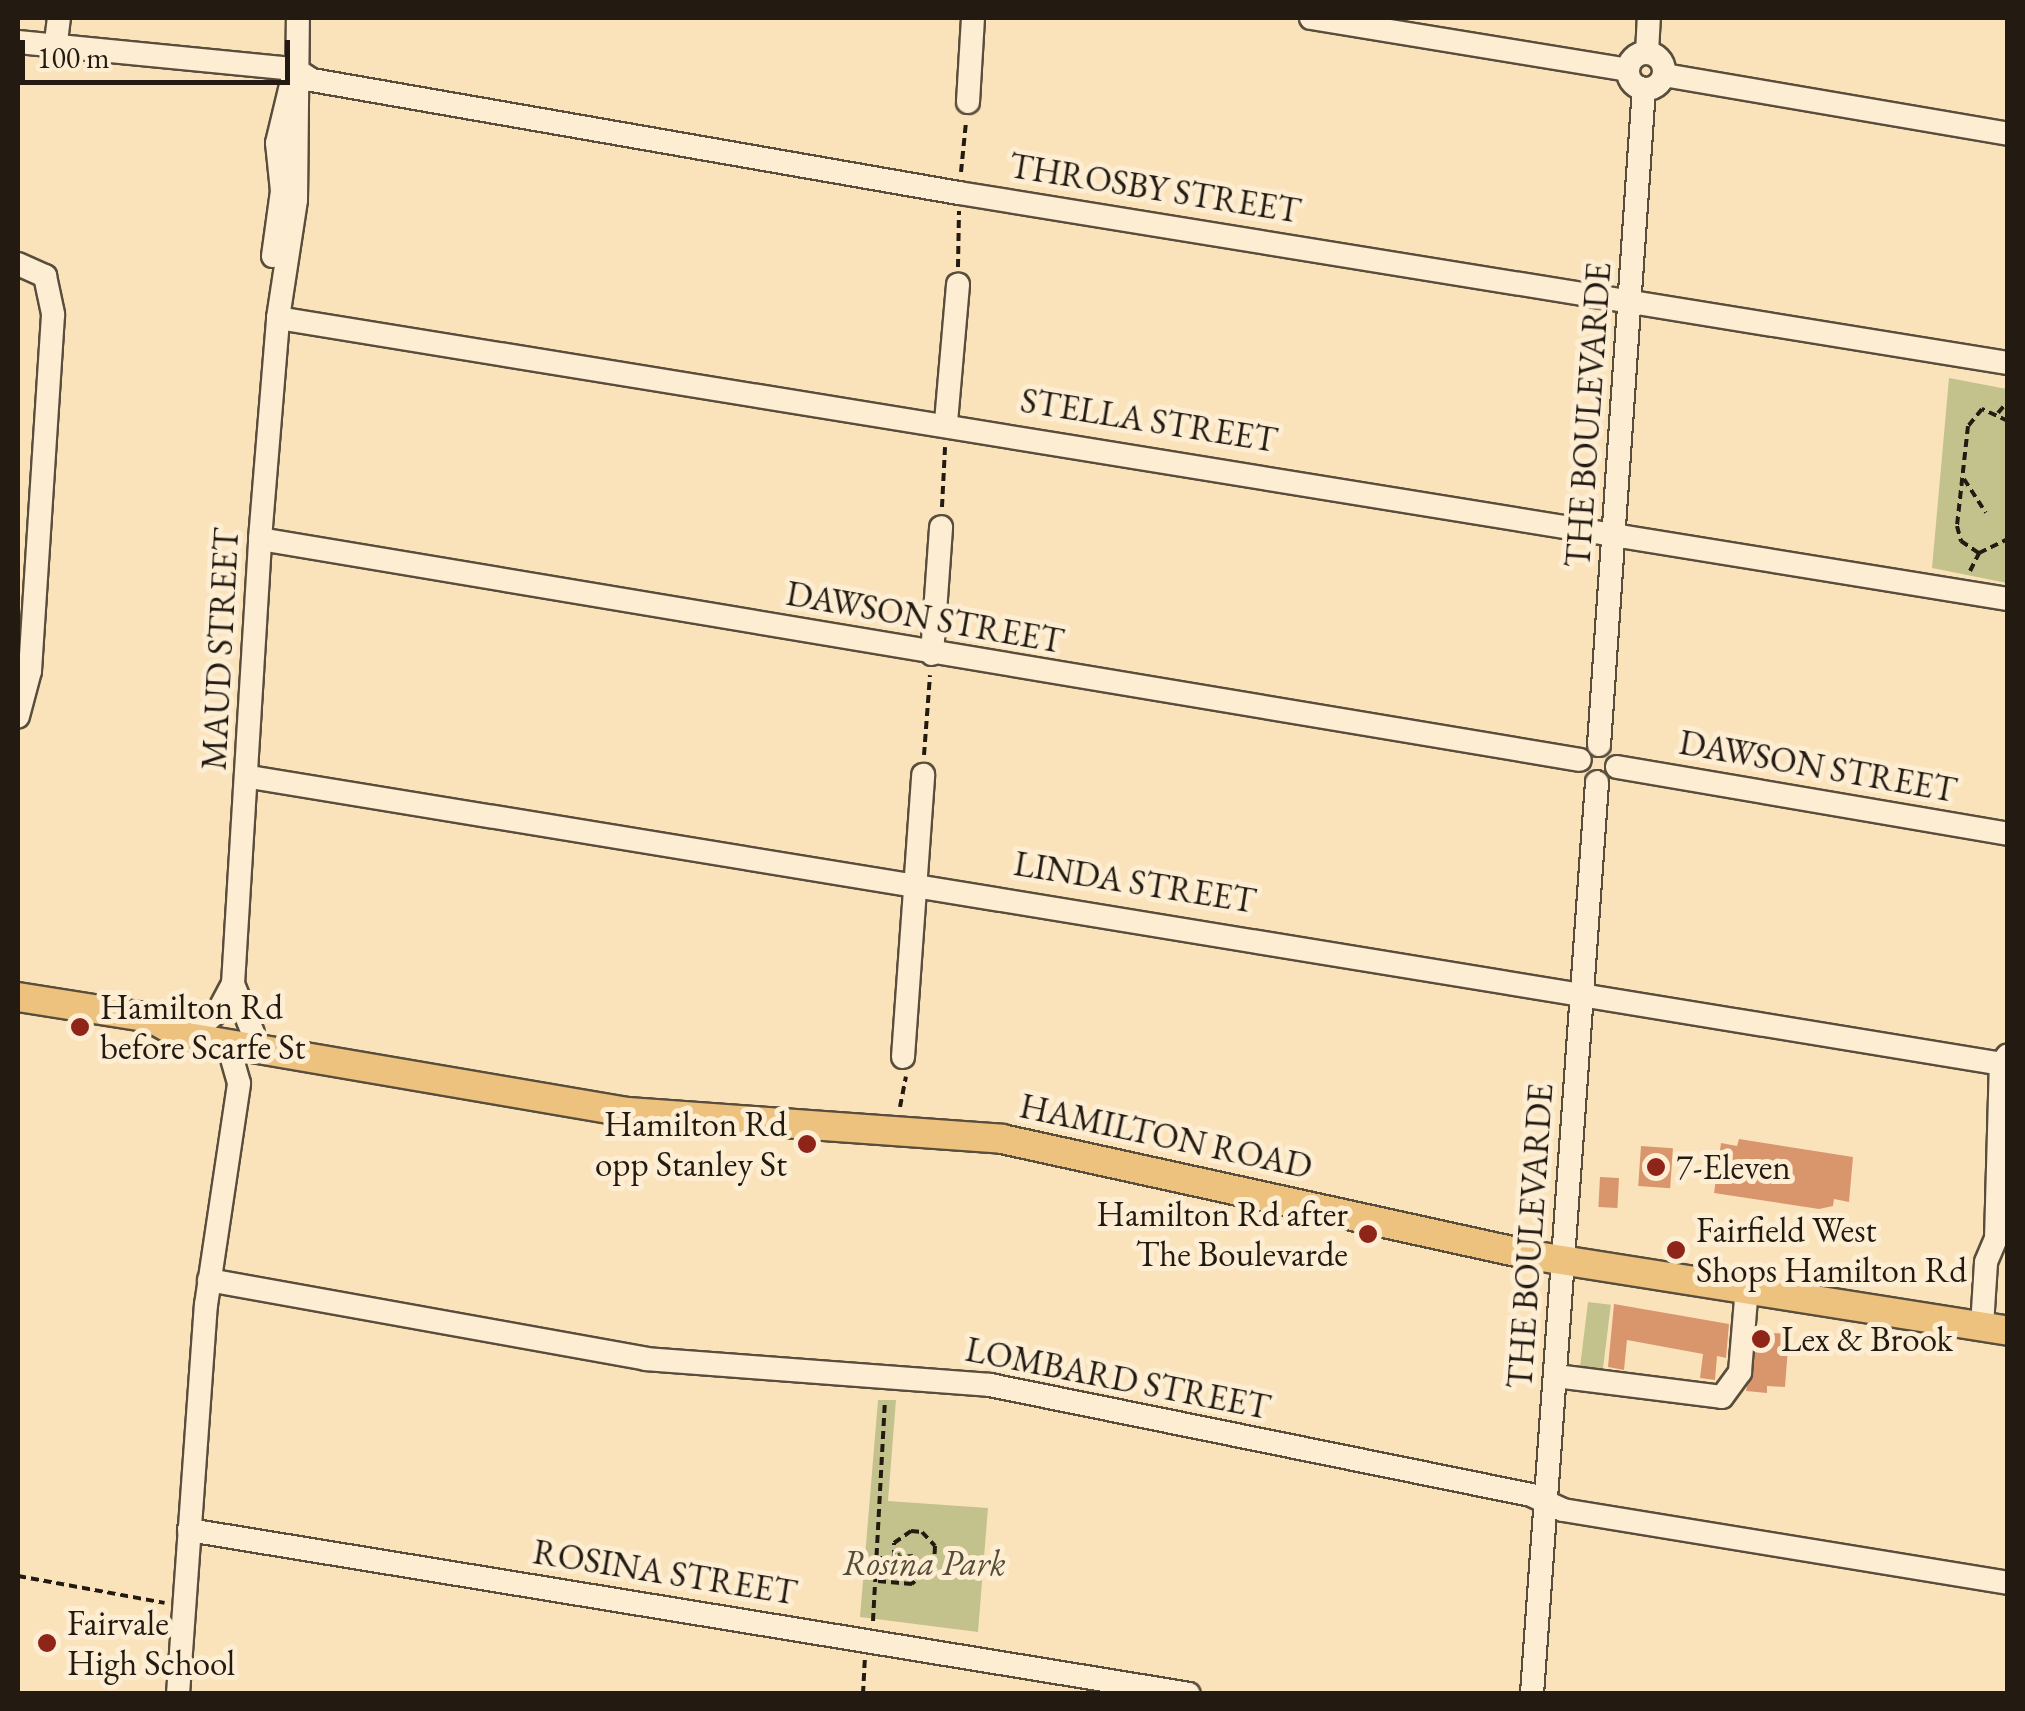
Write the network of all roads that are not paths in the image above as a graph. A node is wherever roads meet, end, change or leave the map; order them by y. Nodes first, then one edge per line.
1 (59, 18) edge
2 (298, 18) edge
3 (973, 18) edge
4 (1311, 18) edge
5 (1649, 18) edge
6 (18, 42) edge
7 (55, 50) junction
8 (1646, 54) junction
9 (295, 69) junction
10 (1628, 70) junction
11 (1664, 75) junction
12 (1644, 90) junction
13 (968, 102) road end
14 (2008, 134) edge
15 (18, 264) edge
16 (958, 285) road end
17 (1633, 298) junction
18 (278, 318) junction
19 (2008, 363) edge
20 (946, 422) junction
21 (940, 527) road end
22 (1615, 532) junction
23 (28, 535) edge
24 (260, 539) junction
25 (2008, 600) edge
26 (932, 654) junction
27 (18, 716) edge
28 (1599, 745) junction
29 (1580, 760) junction
30 (1617, 767) junction
31 (923, 774) road end
32 (250, 777) junction
33 (1597, 782) junction
34 (2008, 834) edge
35 (915, 881) junction
36 (232, 984) junction
37 (1582, 991) junction
38 (18, 997) edge
39 (211, 1034) junction
40 (262, 1041) junction
41 (903, 1057) road end
42 (2005, 1061) edge
43 (239, 1082) junction
44 (1563, 1258) junction
45 (209, 1280) junction
46 (1747, 1287) junction
47 (1994, 1329) edge
48 (1556, 1376) junction
49 (1546, 1504) junction
50 (189, 1530) junction
51 (2008, 1583) edge
52 (178, 1694) edge
53 (1188, 1694) edge
54 (1532, 1694) edge

1 - 7 street
2 - 9 street, MAUD STREET
3 - 13 street
4 - 10 street
5 - 8 street
6 - 7 street, THROSBY STREET
7 - 9 street, THROSBY STREET
8 - 10 street
8 - 11 street
9 - 17 street, THROSBY STREET
9 - 18 street, MAUD STREET
10 - 12 street
11 - 12 street
11 - 14 street
12 - 17 street, THE BOULEVARDE
15 - 23 street
16 - 20 street
17 - 19 street, THROSBY STREET
17 - 22 street, THE BOULEVARDE
18 - 20 street, STELLA STREET
18 - 24 street, MAUD STREET
20 - 22 street, STELLA STREET
21 - 26 street
22 - 25 street, STELLA STREET
22 - 28 street, THE BOULEVARDE
23 - 27 street
24 - 26 street, DAWSON STREET
24 - 32 street, MAUD STREET
26 - 29 street, DAWSON STREET
28 - 29 street
28 - 30 street
29 - 33 street
30 - 33 street
30 - 34 street, DAWSON STREET
31 - 35 street
32 - 35 street, LINDA STREET
32 - 36 street, MAUD STREET
33 - 37 street, THE BOULEVARDE
35 - 37 street, LINDA STREET
35 - 41 street
36 - 39 street
36 - 40 street, MAUD STREET
37 - 42 street, LINDA STREET
37 - 44 street, THE BOULEVARDE
38 - 39 main road, HAMILTON ROAD
39 - 40 main road, HAMILTON ROAD
39 - 43 street
40 - 43 street
40 - 44 main road, HAMILTON ROAD
42 - 47 street
43 - 45 street
44 - 46 main road, HAMILTON ROAD
44 - 48 street, THE BOULEVARDE
45 - 49 street, LOMBARD STREET
45 - 50 street
46 - 47 main road, HAMILTON ROAD
46 - 48 street
48 - 49 street, THE BOULEVARDE
49 - 51 street, LOMBARD STREET
49 - 54 street, THE BOULEVARDE
50 - 52 street
50 - 53 street, ROSINA STREET

